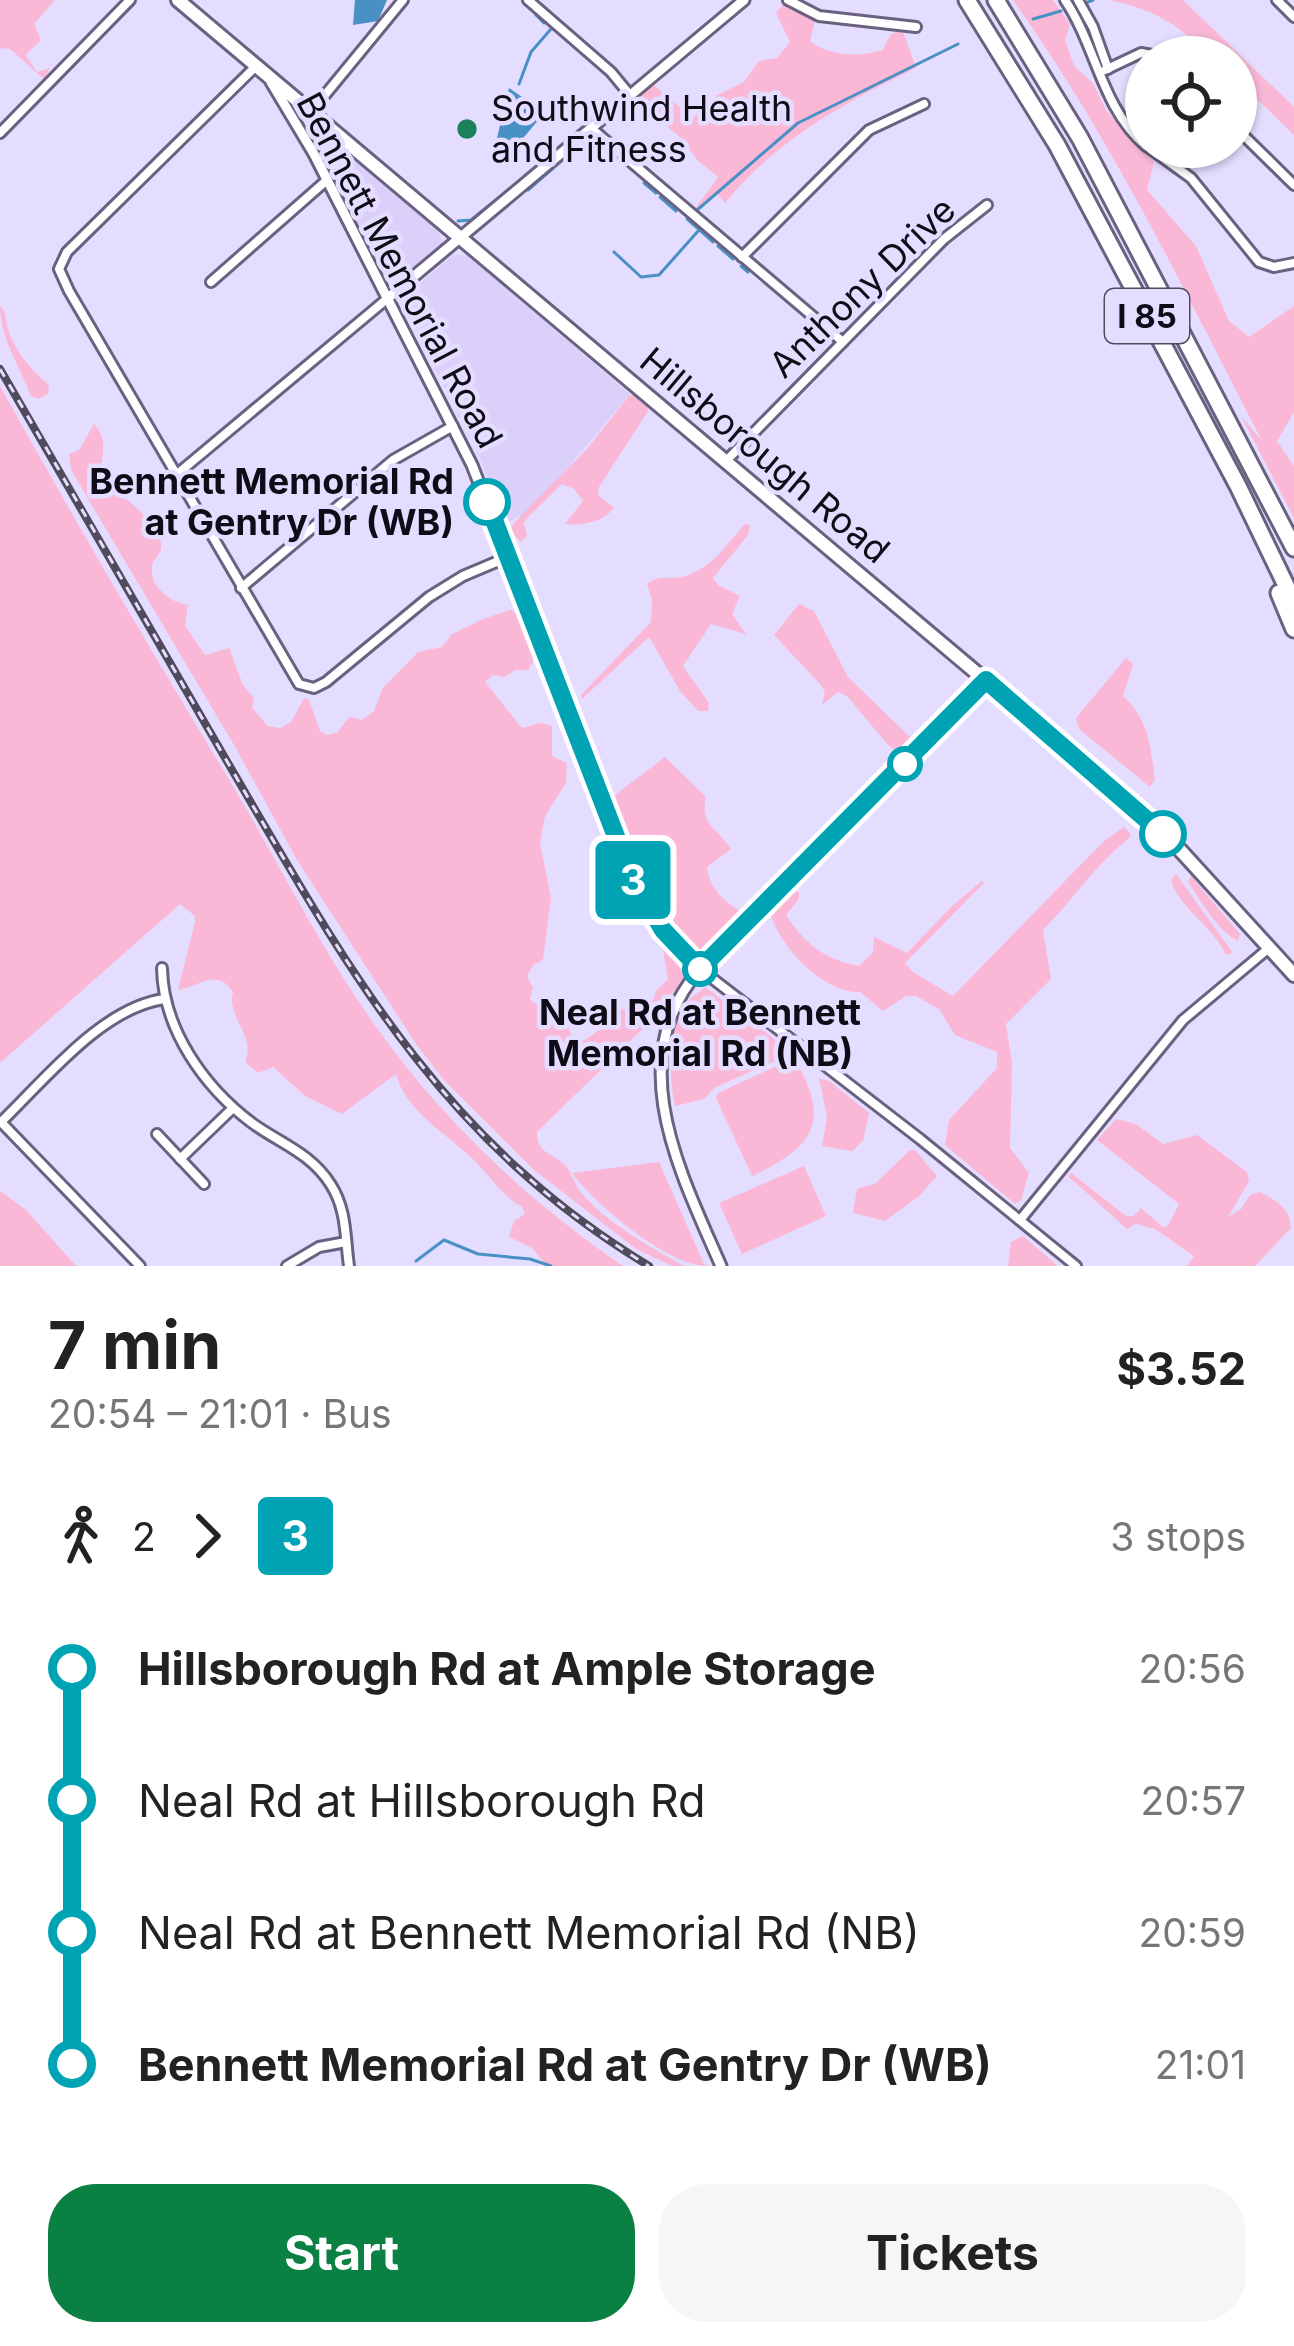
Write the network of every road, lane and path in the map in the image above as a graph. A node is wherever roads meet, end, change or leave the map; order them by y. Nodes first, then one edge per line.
1 (130, 0) edge
2 (178, 0) edge
3 (403, 0) edge
4 (528, 0) edge
5 (744, 0) edge
6 (788, 0) edge
7 (968, 0) edge
8 (996, 0) edge
9 (1065, 0) edge
10 (1078, 0) edge
11 (1277, 0) edge
12 (1294, 17) edge
13 (916, 27) dead end
14 (1125, 60) edge
15 (262, 70) junction
16 (1103, 70) junction
17 (630, 95) junction
18 (924, 104) dead end
19 (311, 112) junction
20 (1125, 123) edge
21 (591, 128) junction
22 (0, 133) edge
23 (1257, 149) edge
24 (1175, 168) edge
25 (328, 180) junction
26 (1294, 185) edge
27 (987, 205) dead end
28 (460, 238) junction
29 (742, 257) junction
30 (1294, 263) edge
31 (211, 282) dead end
32 (388, 298) junction
33 (843, 342) junction
34 (453, 426) junction
35 (726, 461) junction
36 (176, 475) junction
37 (1238, 486) junction
38 (1294, 548) edge
39 (508, 556) junction
40 (241, 588) junction
41 (1294, 602) edge
42 (1294, 629) edge
43 (986, 680) junction
44 (1269, 948) junction
45 (162, 968) dead end
46 (700, 969) junction
47 (1294, 975) edge
48 (164, 999) junction
49 (233, 1108) junction
50 (0, 1122) edge
51 (157, 1134) dead end
52 (180, 1159) junction
53 (204, 1184) dead end
54 (1020, 1220) junction
55 (346, 1241) junction
56 (140, 1266) edge
57 (287, 1266) edge
58 (349, 1266) edge
59 (721, 1266) edge
60 (1076, 1266) edge

1 - 22 street
2 - 15 main road, Hillsborough Road
3 - 19 street
4 - 17 street
5 - 17 street
6 - 13 street
7 - 37 highway, I 85
8 - 38 highway, I 85
9 - 16 street
10 - 16 street
11 - 12 street
14 - 16 street
15 - 19 main road, Hillsborough Road
15 - 25 street, Bennett Memorial Road
15 - 36 street
16 - 20 street
17 - 21 street
18 - 29 street
19 - 28 main road, Hillsborough Road
21 - 28 street
21 - 29 street
23 - 26 street
24 - 30 street
25 - 31 street
25 - 32 street, Bennett Memorial Road
27 - 33 street, Anthony Drive
28 - 32 street
28 - 35 main road, Hillsborough Road
29 - 33 street
32 - 34 street, Bennett Memorial Road
32 - 36 street
33 - 35 street, Anthony Drive
34 - 39 street, Bennett Memorial Road
34 - 40 street
35 - 43 main road, Hillsborough Road
36 - 40 street
37 - 41 highway, I 85
37 - 42 highway
39 - 40 street
39 - 46 street, Bennett Memorial Road
43 - 44 main road, Hillsborough Road
43 - 46 street
44 - 47 main road, Hillsborough Road
44 - 54 street
45 - 48 street
46 - 54 street, Bennett Memorial Road
46 - 59 street
48 - 49 street
48 - 50 street
49 - 52 street
49 - 55 street
50 - 56 street
51 - 52 street
52 - 53 street
54 - 60 street, Bennett Memorial Road
55 - 57 street
55 - 58 street

